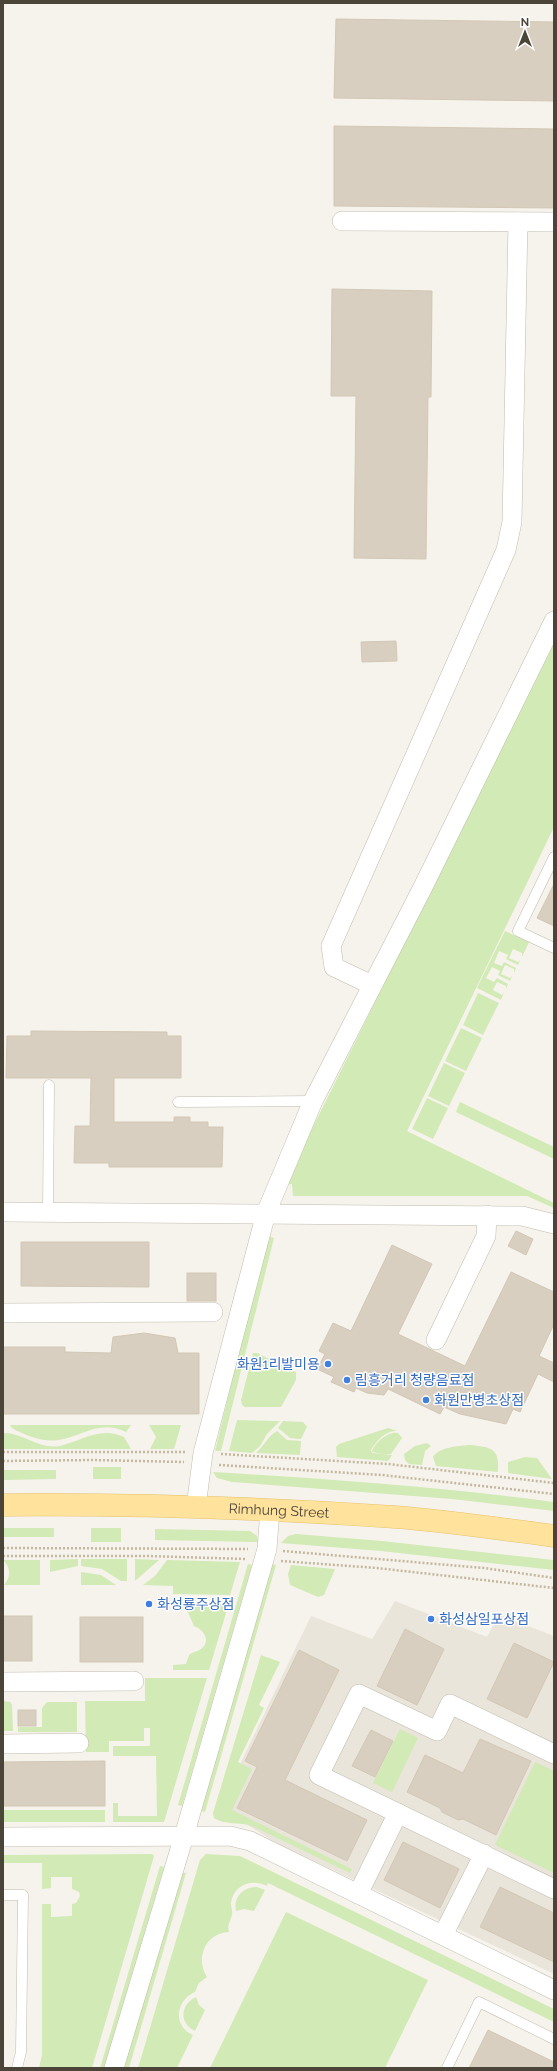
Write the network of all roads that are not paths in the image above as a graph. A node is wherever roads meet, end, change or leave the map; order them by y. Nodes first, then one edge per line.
1 (342, 221) dead end
2 (518, 222) junction
3 (554, 222) edge
4 (554, 621) edge
5 (554, 858) edge
6 (554, 948) edge
7 (372, 985) junction
8 (49, 1085) dead end
9 (313, 1101) junction
10 (178, 1102) dead end
11 (3, 1212) edge
12 (48, 1212) junction
13 (266, 1213) junction
14 (487, 1215) junction
15 (554, 1224) edge
16 (213, 1312) dead end
17 (3, 1313) edge
18 (436, 1340) dead end
19 (3, 1505) edge
20 (196, 1507) junction
21 (270, 1510) junction
22 (554, 1536) edge
23 (134, 1681) dead end
24 (3, 1682) edge
25 (79, 1743) dead end
26 (3, 1744) edge
27 (554, 1754) edge
28 (398, 1813) junction
29 (184, 1836) junction
30 (3, 1837) edge
31 (484, 1854) junction
32 (554, 1889) edge
33 (358, 1894) junction
34 (3, 1895) edge
35 (443, 1936) junction
36 (554, 1990) edge
37 (554, 2039) edge
38 (17, 2068) edge
39 (114, 2068) edge
40 (447, 2068) edge

1 - 2 street
2 - 3 street
2 - 7 street
4 - 7 street
5 - 6 lane
7 - 9 street
8 - 12 lane
9 - 10 lane
9 - 13 street
11 - 12 street
12 - 13 street
13 - 14 street
13 - 20 street
14 - 15 street
14 - 18 street
16 - 17 street
19 - 20 main road, Rimhung Street
20 - 21 main road, Rimhung Street
21 - 22 main road, Rimhung Street
21 - 29 street
23 - 24 street
25 - 26 street
27 - 28 street
28 - 31 street
28 - 33 street
29 - 30 street
29 - 33 street
29 - 39 street
31 - 32 street
31 - 35 street
33 - 35 street
34 - 38 lane
35 - 36 street
37 - 40 lane

